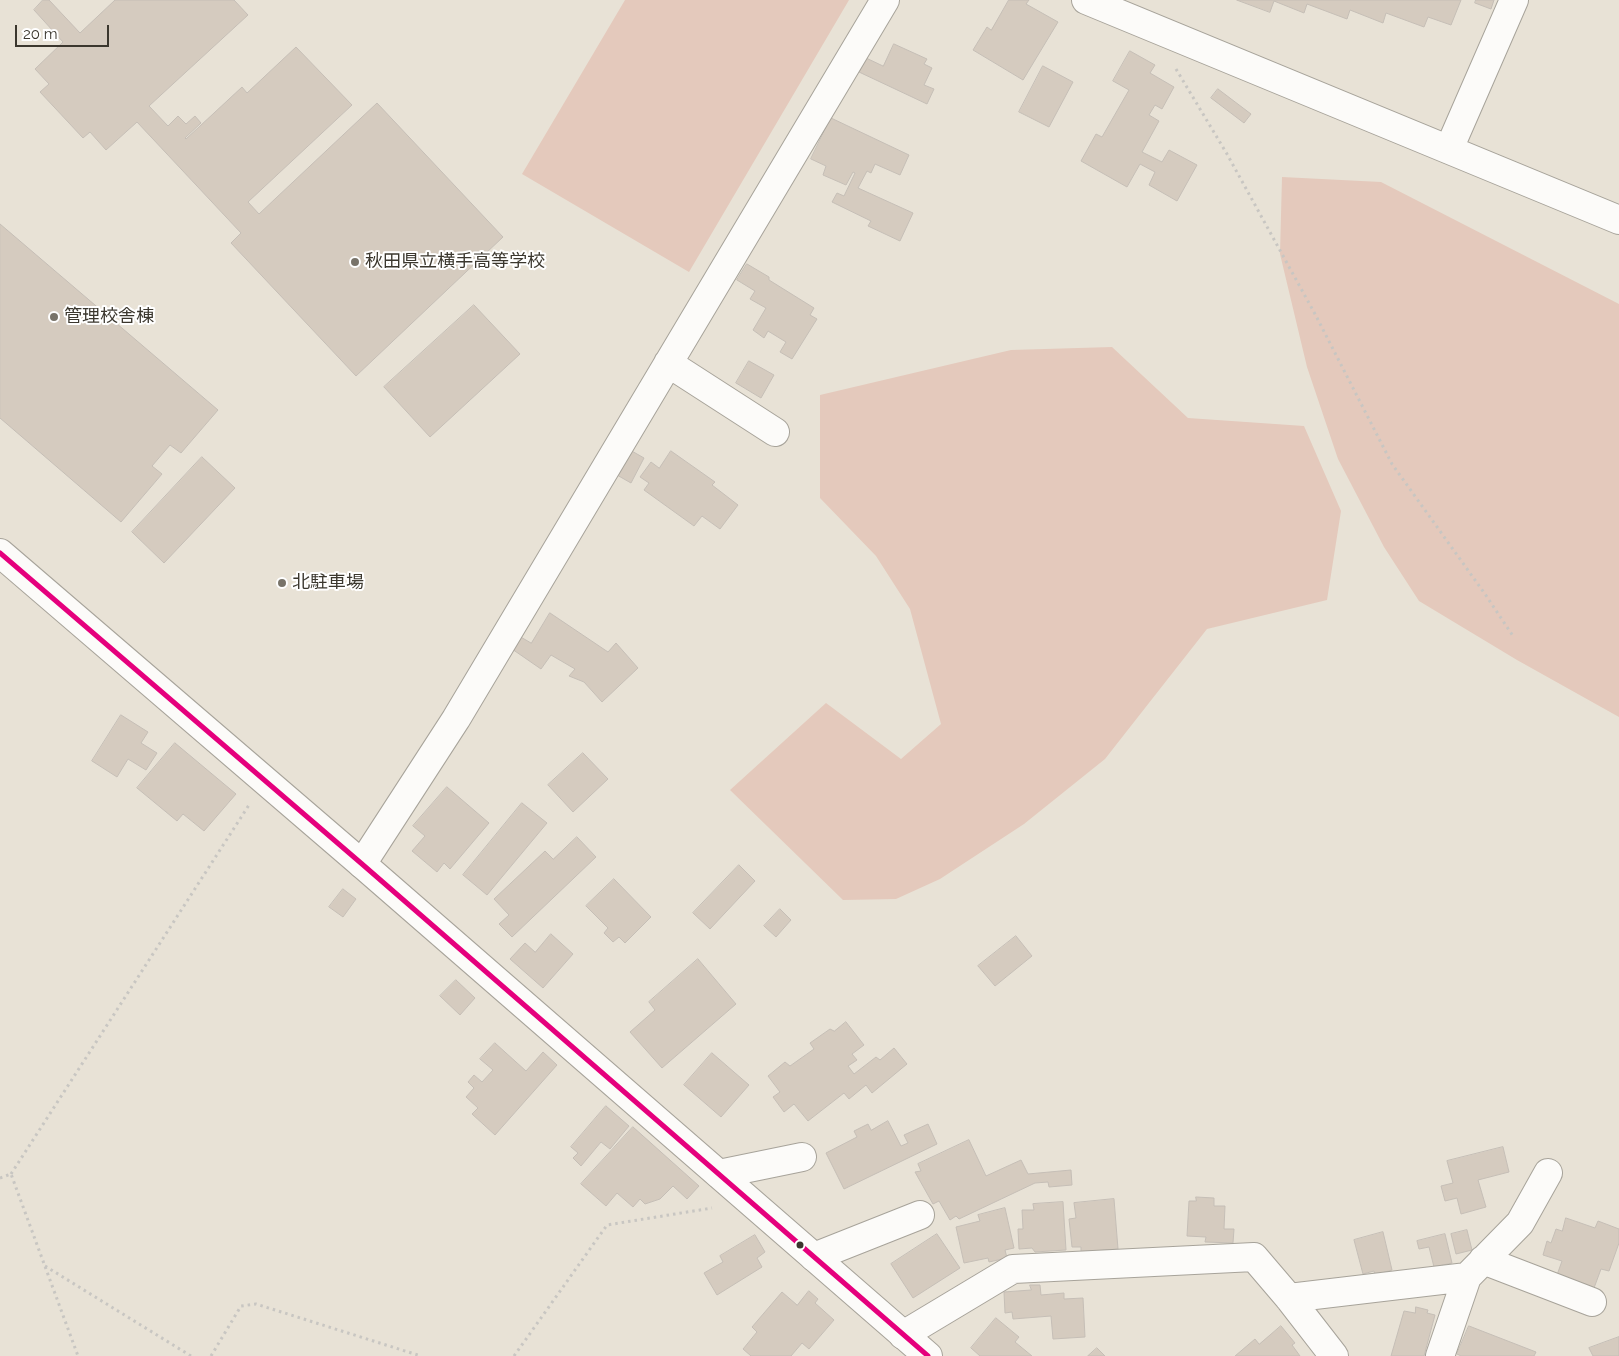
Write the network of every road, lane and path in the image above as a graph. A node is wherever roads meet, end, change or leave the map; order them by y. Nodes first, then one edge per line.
1 (885, 0) edge
2 (1086, 0) edge
3 (1514, 0) edge
4 (1175, 69) dead end
5 (1448, 149) junction
6 (1619, 220) edge
7 (668, 363) junction
8 (775, 432) dead end
9 (0, 553) edge
10 (1512, 636) dead end
11 (266, 780) junction
12 (362, 864) junction
13 (802, 1157) dead end
14 (1548, 1173) dead end
15 (11, 1174) junction
16 (720, 1174) junction
17 (0, 1178) edge
18 (750, 1201) junction
19 (920, 1215) dead end
20 (814, 1257) junction
21 (45, 1266) junction
22 (1475, 1269) junction
23 (1289, 1298) junction
24 (1592, 1302) dead end
25 (903, 1334) junction
26 (78, 1356) edge
27 (191, 1356) edge
28 (212, 1356) edge
29 (420, 1356) edge
30 (514, 1356) edge
31 (928, 1356) edge
32 (1334, 1356) edge
33 (1440, 1356) edge

1 - 7 street
2 - 5 street
3 - 5 street
4 - 10 path
5 - 6 street
7 - 8 street
7 - 12 street
9 - 11 street
11 - 12 street
11 - 15 path
12 - 16 street
13 - 16 street
14 - 22 street
15 - 17 path
15 - 21 path
16 - 18 street
18 - 20 street
18 - 30 path
19 - 20 street
20 - 25 street
21 - 26 path
21 - 27 path
22 - 23 street
22 - 24 street
22 - 33 street
23 - 25 street
23 - 32 street
25 - 31 street
28 - 29 path

